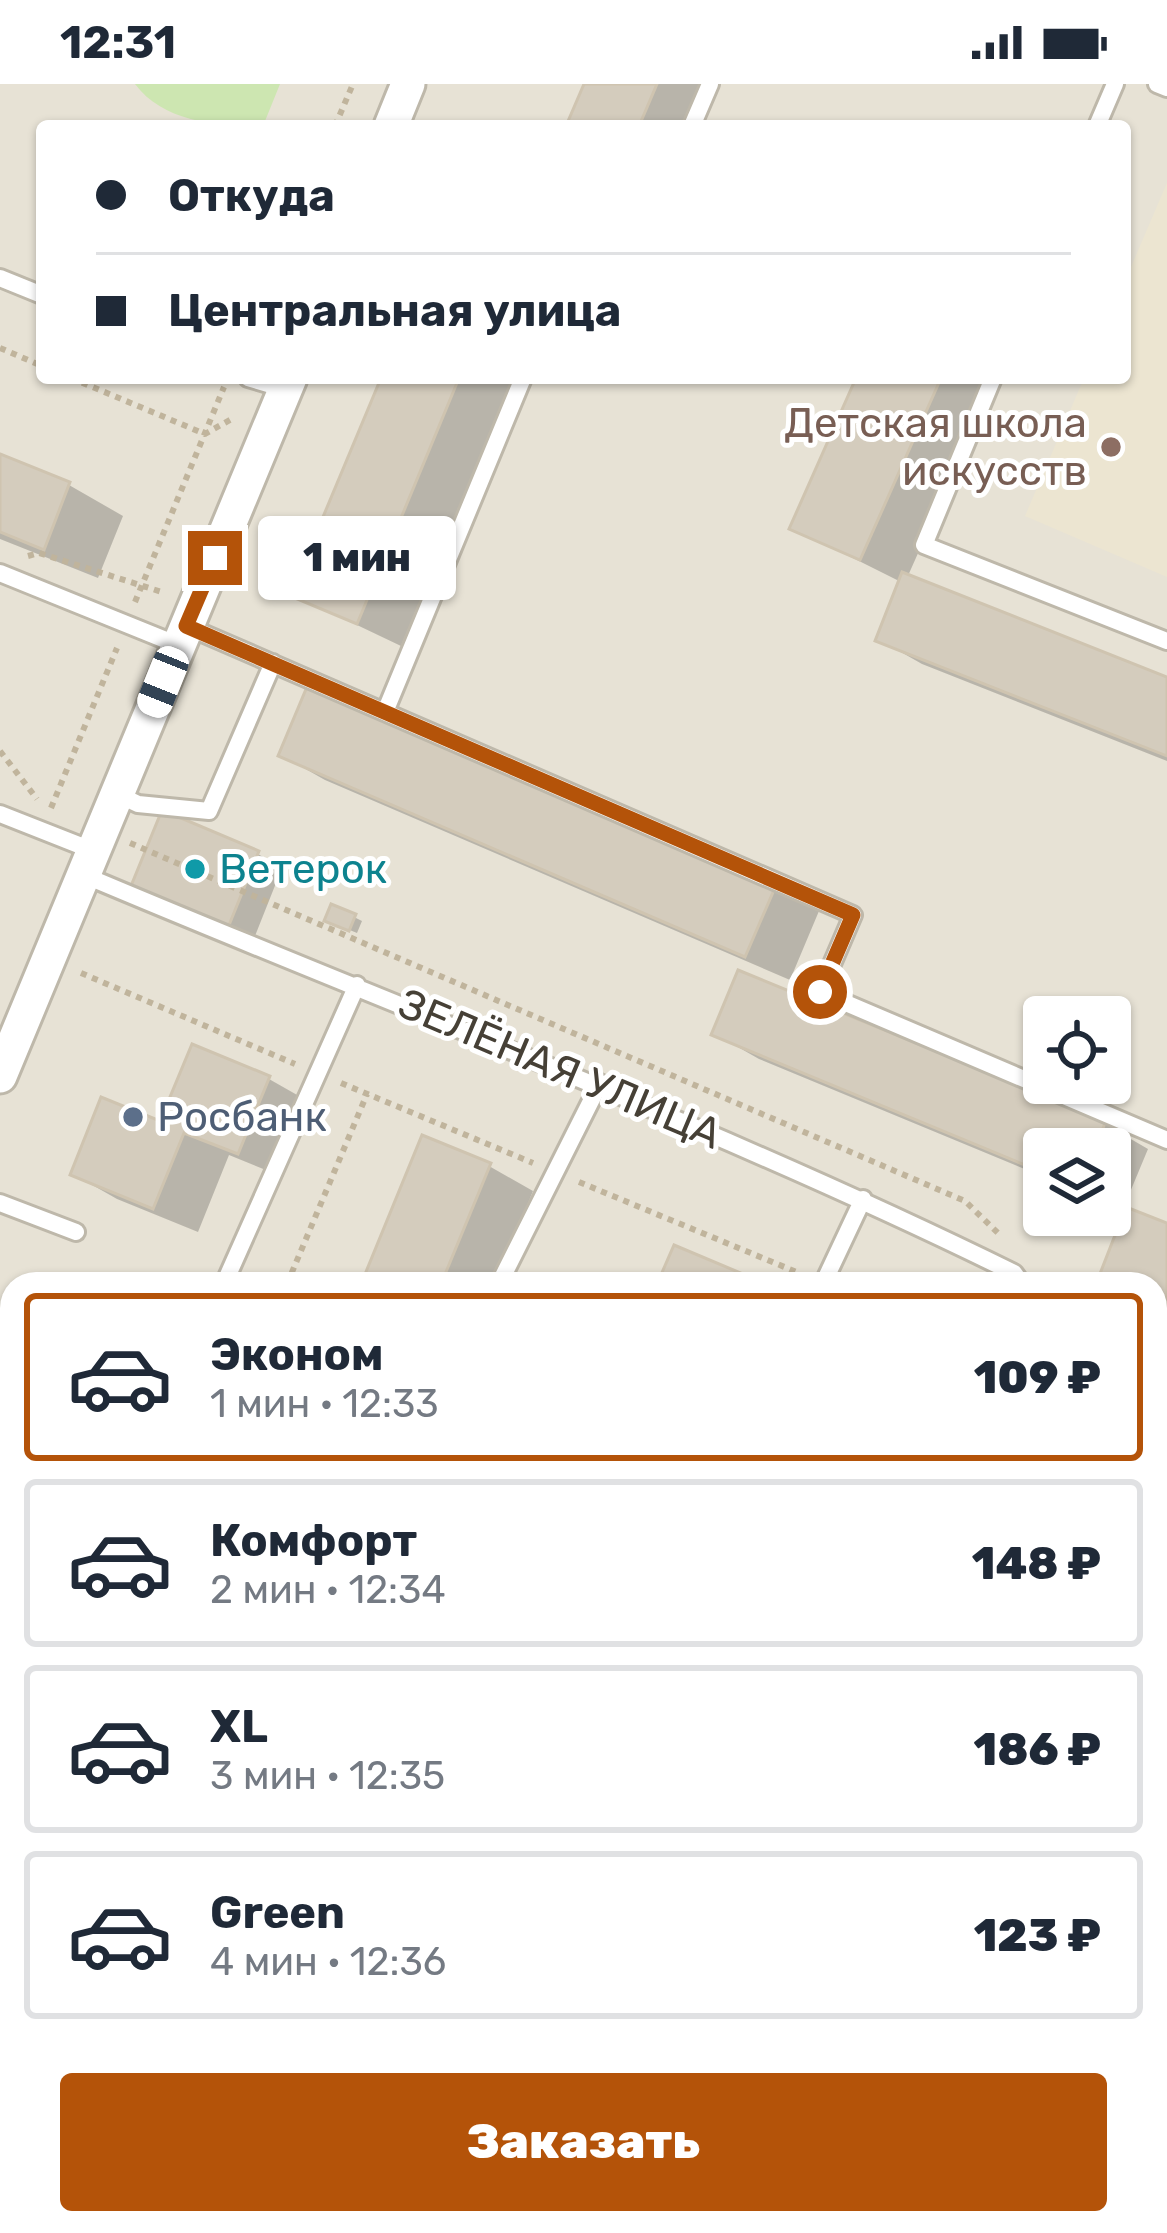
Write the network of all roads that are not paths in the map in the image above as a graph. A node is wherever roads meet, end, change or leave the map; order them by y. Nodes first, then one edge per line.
1 (408, 84) edge
2 (710, 84) edge
3 (1114, 84) edge
4 (1156, 84) edge
5 (1167, 88) edge
6 (393, 120) edge
7 (695, 120) edge
8 (1099, 120) edge
9 (0, 278) edge
10 (36, 293) edge
11 (288, 384) edge
12 (521, 384) edge
13 (991, 384) edge
14 (0, 573) edge
15 (187, 624) junction
16 (1167, 641) edge
17 (273, 664) junction
18 (385, 712) junction
19 (128, 799) junction
20 (0, 814) edge
21 (91, 864) junction
22 (357, 985) junction
23 (0, 1076) edge
24 (600, 1083) junction
25 (1167, 1140) edge
26 (863, 1198) junction
27 (0, 1203) edge
28 (76, 1232) dead end
29 (229, 1272) edge
30 (505, 1272) edge
31 (829, 1272) edge
32 (1012, 1272) edge

1 - 6 street
2 - 7 lane
3 - 8 lane
4 - 5 lane
9 - 10 lane
11 - 15 street
12 - 18 lane
13 - 16 lane
14 - 15 lane
15 - 17 lane
15 - 19 street
17 - 18 lane
17 - 19 lane
18 - 25 lane
19 - 21 street
20 - 21 lane, ЗЕЛЁНАЯ УЛИЦА
21 - 22 lane, ЗЕЛЁНАЯ УЛИЦА
21 - 23 street
22 - 24 lane, ЗЕЛЁНАЯ УЛИЦА
22 - 29 lane
24 - 26 lane, ЗЕЛЁНАЯ УЛИЦА
24 - 30 lane
26 - 31 lane
26 - 32 lane, ЗЕЛЁНАЯ УЛИЦА
27 - 28 lane

